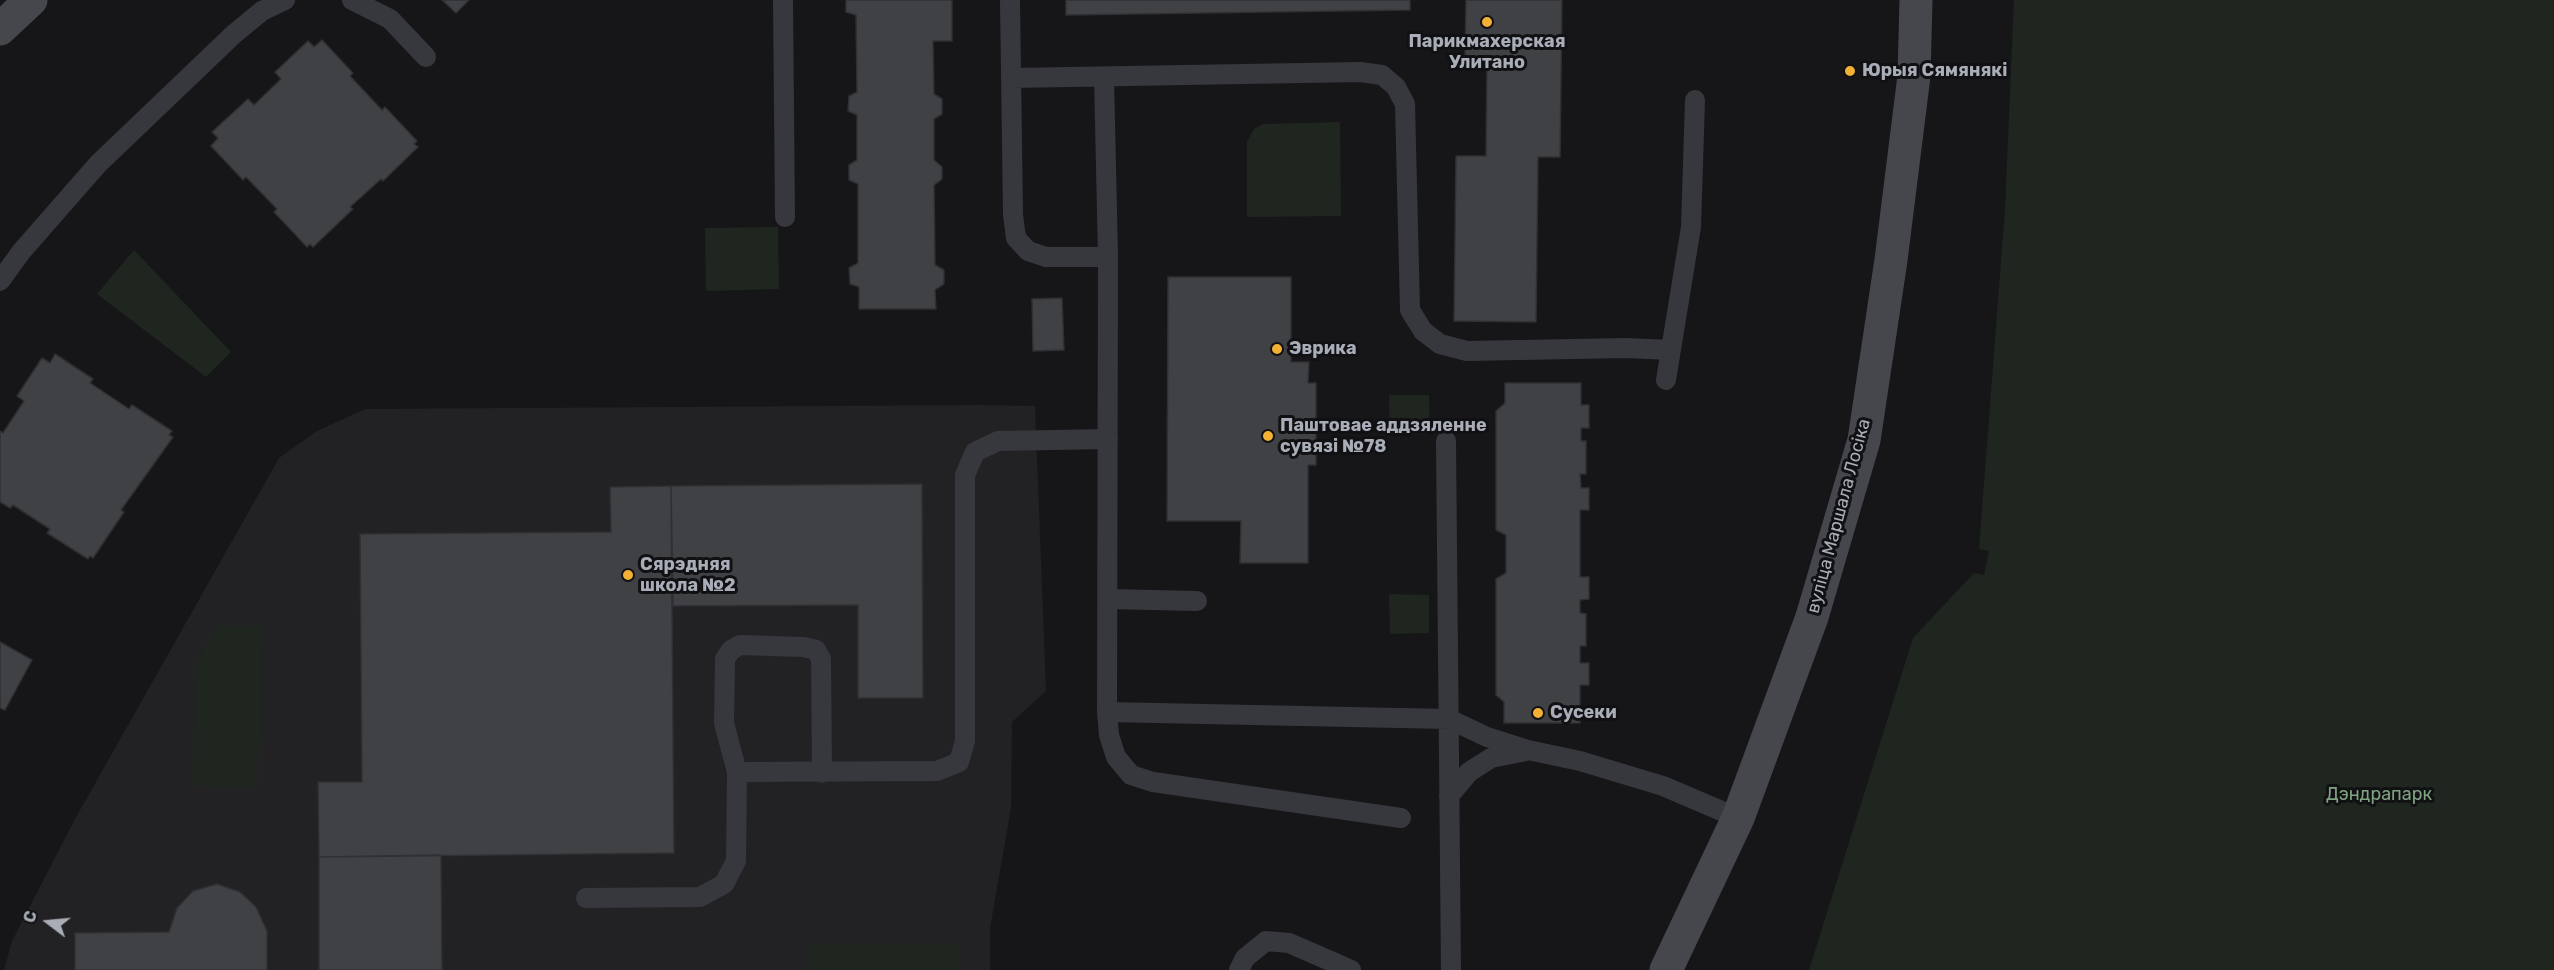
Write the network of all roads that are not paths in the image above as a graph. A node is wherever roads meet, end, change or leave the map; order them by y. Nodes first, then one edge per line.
1 (31, 0) edge
2 (285, 0) edge
3 (352, 0) edge
4 (783, 0) edge
5 (1010, 0) edge
6 (1917, 0) edge
7 (0, 29) edge
8 (426, 57) dead end
9 (1104, 77) junction
10 (1011, 78) junction
11 (1695, 100) dead end
12 (785, 216) dead end
13 (1108, 257) junction
14 (0, 281) edge
15 (1671, 350) junction
16 (1666, 380) dead end
17 (1108, 439) junction
18 (1446, 441) dead end
19 (1108, 599) junction
20 (1197, 601) dead end
21 (1107, 712) junction
22 (1449, 719) junction
23 (1528, 750) junction
24 (738, 772) junction
25 (822, 773) junction
26 (1449, 796) junction
27 (1401, 818) dead end
28 (1738, 818) junction
29 (586, 898) dead end
30 (1239, 970) edge
31 (1351, 970) edge
32 (1451, 970) edge
33 (1666, 970) edge

1 - 7 main road
2 - 14 lane
3 - 8 lane
4 - 12 lane
5 - 10 lane
6 - 28 main road, вуліца Маршала Лосіка
9 - 10 lane
9 - 13 lane
9 - 15 lane
10 - 13 lane
11 - 15 lane
13 - 17 lane
15 - 16 lane
17 - 19 lane
17 - 25 lane
18 - 22 lane
19 - 20 lane
19 - 21 lane
21 - 22 lane
21 - 27 lane
22 - 23 lane
22 - 26 lane
23 - 26 lane
23 - 28 lane
24 - 25 lane
24 - 25 lane
24 - 29 lane
26 - 32 lane
28 - 33 main road, вуліца Маршала Лосіка
30 - 31 lane

